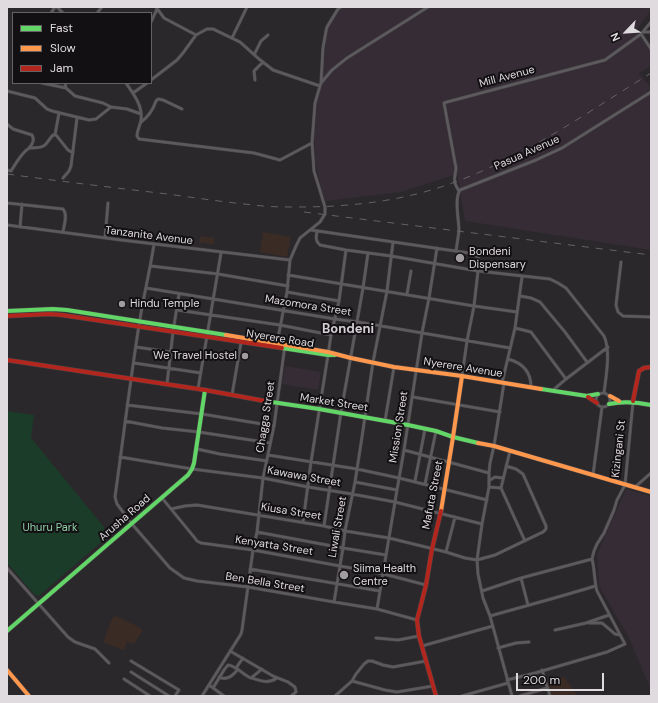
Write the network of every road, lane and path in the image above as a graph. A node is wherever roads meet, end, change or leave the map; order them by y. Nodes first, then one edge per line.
1 (247, 7) edge
2 (341, 7) edge
3 (428, 7) edge
4 (157, 8) edge
5 (152, 20) edge
6 (651, 22) edge
7 (651, 32) edge
8 (642, 33) junction
9 (196, 35) junction
10 (268, 35) dead end
11 (232, 38) junction
12 (651, 49) edge
13 (254, 55) junction
14 (263, 62) junction
15 (152, 79) edge
16 (254, 80) dead end
17 (47, 84) edge
18 (65, 84) edge
19 (127, 84) edge
20 (146, 84) edge
21 (321, 85) junction
22 (66, 88) junction
23 (7, 91) edge
24 (651, 92) edge
25 (133, 93) junction
26 (111, 107) junction
27 (182, 109) dead end
28 (59, 113) junction
29 (141, 114) junction
30 (77, 118) junction
31 (140, 123) junction
32 (7, 124) edge
33 (55, 135) junction
34 (312, 143) junction
35 (29, 148) junction
36 (73, 153) junction
37 (7, 170) edge
38 (63, 178) dead end
39 (459, 191) junction
40 (7, 202) edge
41 (108, 203) dead end
42 (22, 204) junction
43 (7, 225) edge
44 (20, 227) junction
45 (311, 230) junction
46 (317, 231) junction
47 (63, 232) junction
48 (105, 238) junction
49 (393, 242) junction
50 (154, 244) junction
51 (437, 248) junction
52 (346, 250) junction
53 (456, 251) junction
54 (221, 253) junction
55 (368, 253) junction
56 (391, 256) junction
57 (290, 260) junction
58 (621, 262) dead end
59 (434, 264) junction
60 (151, 266) junction
61 (411, 271) dead end
62 (478, 271) junction
63 (218, 274) junction
64 (288, 275) junction
65 (522, 277) junction
66 (341, 284) junction
67 (288, 286) junction
68 (146, 288) junction
69 (363, 288) junction
70 (387, 291) junction
71 (287, 292) junction
72 (179, 294) junction
73 (407, 294) junction
74 (520, 296) junction
75 (429, 298) junction
76 (214, 299) junction
77 (339, 301) junction
78 (474, 306) junction
79 (177, 310) junction
80 (283, 310) junction
81 (7, 311) edge
82 (518, 312) junction
83 (211, 315) junction
84 (7, 316) edge
85 (651, 317) edge
86 (335, 319) junction
87 (358, 322) junction
88 (139, 325) junction
89 (280, 325) junction
90 (380, 326) junction
91 (515, 328) junction
92 (173, 330) junction
93 (422, 333) junction
94 (208, 335) junction
95 (331, 335) junction
96 (242, 340) junction
97 (467, 341) junction
98 (277, 345) junction
99 (285, 346) junction
100 (136, 347) junction
101 (608, 347) junction
102 (510, 348) junction
103 (171, 352) junction
104 (328, 354) junction
105 (338, 355) joint
106 (204, 357) junction
107 (351, 358) junction
108 (508, 359) junction
109 (7, 360) edge
110 (373, 362) junction
111 (587, 362) junction
112 (134, 363) junction
113 (394, 367) junction
114 (651, 367) edge
115 (168, 368) junction
116 (416, 370) junction
117 (201, 373) junction
118 (462, 376) junction
119 (131, 379) junction
120 (566, 379) junction
121 (503, 383) junction
122 (167, 385) junction
123 (531, 388) junction
124 (198, 390) junction
125 (205, 390) junction
126 (552, 391) junction
127 (604, 393) junction
128 (598, 394) junction
129 (232, 395) junction
130 (587, 396) junction
131 (610, 396) junction
132 (413, 397) junction
133 (619, 401) junction
134 (633, 402) junction
135 (278, 403) junction
136 (597, 403) junction
137 (609, 404) junction
138 (127, 405) junction
139 (458, 405) junction
140 (651, 405) edge
141 (602, 407) junction
142 (319, 408) junction
143 (341, 412) junction
144 (500, 412) junction
145 (202, 414) junction
146 (365, 416) junction
147 (125, 421) junction
148 (385, 421) junction
149 (408, 425) junction
150 (274, 426) junction
151 (425, 429) junction
152 (436, 431) junction
153 (199, 432) junction
154 (453, 437) junction
155 (270, 443) junction
156 (494, 446) junction
157 (197, 449) junction
158 (404, 450) junction
159 (510, 451) junction
160 (268, 455) junction
161 (420, 455) junction
162 (120, 457) junction
163 (431, 458) junction
164 (267, 461) junction
165 (311, 462) junction
166 (448, 463) junction
167 (334, 466) junction
168 (506, 466) junction
169 (192, 469) junction
170 (357, 469) junction
171 (489, 473) junction
172 (651, 473) edge
173 (594, 475) junction
174 (264, 478) junction
175 (399, 478) junction
176 (504, 478) junction
177 (490, 480) junction
178 (415, 481) junction
179 (355, 482) junction
180 (425, 484) junction
181 (625, 485) junction
182 (308, 487) junction
183 (489, 487) junction
184 (635, 487) junction
185 (501, 488) junction
186 (329, 490) junction
187 (397, 490) junction
188 (444, 490) junction
189 (651, 492) edge
190 (352, 494) junction
191 (162, 498) junction
192 (487, 500) junction
193 (395, 502) junction
194 (171, 509) junction
195 (440, 514) junction
196 (258, 515) junction
197 (455, 517) junction
198 (302, 522) junction
199 (132, 524) junction
200 (482, 524) junction
201 (324, 526) junction
202 (345, 531) junction
203 (257, 532) junction
204 (389, 538) junction
205 (525, 541) junction
206 (343, 548) junction
207 (432, 549) junction
208 (253, 550) junction
209 (446, 552) junction
210 (386, 555) junction
211 (592, 559) junction
212 (477, 560) junction
213 (340, 566) junction
214 (7, 568) edge
215 (250, 569) junction
216 (384, 574) junction
217 (521, 578) junction
218 (337, 584) junction
219 (426, 585) junction
220 (595, 586) junction
221 (248, 587) junction
222 (380, 591) junction
223 (482, 591) junction
224 (334, 602) junction
225 (38, 604) junction
226 (528, 605) junction
227 (377, 609) junction
228 (610, 615) junction
229 (490, 616) junction
230 (417, 618) junction
231 (586, 623) junction
232 (493, 626) junction
233 (7, 630) edge
234 (555, 630) dead end
235 (620, 635) junction
236 (419, 636) junction
237 (376, 638) dead end
238 (529, 642) dead end
239 (422, 646) junction
240 (498, 648) junction
241 (230, 650) junction
242 (243, 658) junction
243 (131, 661) dead end
244 (426, 661) junction
245 (109, 663) dead end
246 (236, 668) junction
247 (262, 669) junction
248 (7, 670) edge
249 (542, 670) junction
250 (131, 672) dead end
251 (219, 677) junction
252 (252, 678) junction
253 (278, 678) junction
254 (124, 679) dead end
255 (352, 681) junction
256 (508, 681) junction
257 (209, 685) junction
258 (433, 686) junction
259 (213, 688) junction
260 (548, 688) junction
261 (29, 696) edge
262 (150, 696) edge
263 (169, 696) edge
264 (175, 696) edge
265 (202, 696) edge
266 (224, 696) edge
267 (291, 696) edge
268 (335, 696) edge
269 (436, 696) edge
270 (462, 696) edge
271 (512, 696) edge
272 (520, 696) edge
273 (550, 696) edge

1 - 11 street
2 - 21 street
3 - 21 street
4 - 5 street
4 - 9 street
6 - 8 street, Mill Avenue
7 - 8 street
8 - 12 street
8 - 39 street, Mill Avenue
9 - 11 street
9 - 15 street
10 - 13 street
11 - 13 street
13 - 14 street
14 - 16 street
14 - 21 street
17 - 22 street
18 - 22 street
19 - 25 street
20 - 25 street
21 - 34 street
22 - 26 street
23 - 28 street
24 - 39 street, Pasua Avenue
25 - 29 street
26 - 29 street
26 - 30 street
27 - 31 street
28 - 30 street
28 - 33 street
29 - 31 street
30 - 36 street
31 - 34 street
32 - 35 street
33 - 35 street
33 - 36 street
34 - 45 street
35 - 37 street
36 - 38 street
39 - 53 street
40 - 42 street
41 - 48 street
42 - 44 street
42 - 47 street
43 - 44 street, Tanzanite Avenue
44 - 47 street, Tanzanite Avenue
45 - 46 street
45 - 57 street
46 - 49 street
46 - 52 street
47 - 48 street, Tanzanite Avenue
48 - 50 street, Tanzanite Avenue
49 - 51 street
49 - 56 street, Liwali Street
50 - 54 street, Tanzanite Avenue
50 - 60 street, Ben Bella Street
51 - 53 street
51 - 59 street, Mission Street
52 - 55 street
52 - 66 street
53 - 62 street
54 - 57 street, Tanzanite Avenue
54 - 63 street
55 - 56 street
55 - 69 street
56 - 59 street
56 - 70 street, Liwali Street
57 - 64 street
58 - 85 street
59 - 62 street
59 - 75 street, Mission Street
60 - 63 street
60 - 68 street, Ben Bella Street
61 - 73 street
62 - 65 street
62 - 78 street
63 - 67 street
63 - 76 street
64 - 66 street
64 - 67 street
65 - 74 street
65 - 101 street
66 - 69 street
66 - 77 street
67 - 71 street
68 - 72 street, Mazomora Street
68 - 88 street, Ben Bella Street
69 - 70 street
69 - 87 street
70 - 73 street
70 - 90 street, Liwali Street
71 - 77 street
71 - 80 street
72 - 76 street, Mazomora Street
72 - 79 street
73 - 75 street
74 - 82 street
74 - 111 street
75 - 78 street
75 - 93 street, Mission Street
76 - 80 street, Mazomora Street
76 - 83 street
77 - 86 street
78 - 82 street
78 - 97 street
79 - 83 street
79 - 92 street
80 - 86 street, Mazomora Street
80 - 89 street
81 - 88 main road, Nyerere Road
82 - 91 street
83 - 89 street
83 - 94 street
84 - 88 main road, Nyerere Road
86 - 87 street, Mazomora Street
86 - 95 street
87 - 90 street, Mazomora Street
87 - 107 street
88 - 92 main road, Nyerere Road
88 - 100 street, Ben Bella Street
89 - 95 street
89 - 98 street
90 - 93 street, Mazomora Street
90 - 110 street, Liwali Street
91 - 102 street
91 - 120 street
92 - 94 main road, Nyerere Road
92 - 103 street
93 - 97 street, Mazomora Street
93 - 116 street, Mission Street
94 - 96 main road, Nyerere Road
94 - 106 street
95 - 104 street
96 - 98 main road, Nyerere Road
96 - 129 street
97 - 102 street, Mazomora Street
97 - 118 street
98 - 99 main road, Nyerere Road
99 - 104 main road, Nyerere Road
99 - 135 street, Chagga Street
100 - 103 street
100 - 112 street, Ben Bella Street
101 - 111 street
101 - 127 street
102 - 108 street
103 - 106 street
103 - 115 street
104 - 105 main road, Nyerere Road
104 - 142 street
105 - 107 main road, Nyerere Avenue
106 - 117 street
107 - 110 main road, Nyerere Avenue
107 - 143 street
108 - 121 street
108 - 123 street
109 - 119 main road, Market Street
110 - 113 main road, Nyerere Avenue
110 - 146 street, Liwali Street
111 - 120 street
112 - 115 street
112 - 119 street, Ben Bella Street
113 - 116 main road, Nyerere Avenue
113 - 148 street
114 - 134 main road, Kizingani St
115 - 117 street
115 - 122 street
116 - 118 main road, Nyerere Avenue
116 - 132 street, Mission Street
117 - 124 street
118 - 121 main road, Nyerere Avenue
118 - 139 main road, Mafuta Street
119 - 122 main road, Market Street
119 - 138 street, Ben Bella Street
120 - 126 street
121 - 123 main road, Nyerere Avenue
121 - 144 street
122 - 124 main road, Market Street
123 - 126 main road, Nyerere Avenue
124 - 125 main road, Market Street
125 - 129 main road, Market Street
125 - 145 main road
126 - 130 main road, Nyerere Avenue
127 - 128 street
127 - 131 street
128 - 130 main road
128 - 136 street
129 - 135 main road, Market Street
130 - 136 main road
131 - 133 main road
131 - 137 street
132 - 139 street
132 - 149 street, Mission Street
133 - 134 main road
133 - 137 main road
134 - 140 main road
134 - 181 street, Kizingani St
135 - 142 main road, Market Street
135 - 150 street, Chagga Street
136 - 141 street
137 - 141 street
138 - 145 street
138 - 147 street, Ben Bella Street
139 - 144 street
139 - 154 main road, Mafuta Street
141 - 173 street
142 - 143 main road, Market Street
142 - 165 street
143 - 146 main road, Market Street
143 - 167 street
144 - 156 street
145 - 150 street
145 - 153 main road
146 - 148 main road, Market Street
146 - 170 street, Liwali Street
147 - 153 street
147 - 162 street, Ben Bella Street
148 - 149 main road, Market Street
149 - 151 main road, Market Street
149 - 158 street, Mission Street
150 - 155 street, Chagga Street
151 - 152 main road, Market Street
151 - 161 street
152 - 154 main road, Market Street
152 - 163 street
153 - 155 street
153 - 157 main road
154 - 156 main road, Market Street
154 - 166 main road, Mafuta Street
155 - 160 street, Chagga Street
156 - 159 main road, Market Street
156 - 171 street
157 - 164 street
157 - 169 main road
158 - 161 street
158 - 175 street, Mission Street
159 - 168 street
159 - 173 main road, Market Street
160 - 164 street, Chagga Street
160 - 165 street
161 - 163 street
161 - 178 street
162 - 169 street, Kawawa Street
162 - 199 street, Ben Bella Street
163 - 166 street
163 - 180 street
164 - 174 street, Chagga Street
165 - 167 street
165 - 182 street
166 - 171 street
166 - 188 main road, Mafuta Street
167 - 170 street
167 - 186 street
168 - 176 street
168 - 205 street
169 - 174 street, Kawawa Street
169 - 191 main road, Arusha Road
170 - 175 street
170 - 179 street, Liwali Street
171 - 177 street
172 - 184 street
173 - 181 main road, Market Street
174 - 182 street, Kawawa Street
174 - 196 street, Chagga Street
175 - 178 street
175 - 187 street, Mission Street
176 - 177 street
176 - 185 street
177 - 183 street
178 - 180 street
179 - 187 street
179 - 190 street, Liwali Street
180 - 188 street
181 - 184 main road, Market Street
181 - 211 street, Kizingani St
182 - 186 street, Kawawa Street
182 - 198 street
183 - 185 street
183 - 192 street
184 - 189 main road, Market Street
185 - 205 street
186 - 190 street, Kawawa Street
186 - 201 street
187 - 193 street, Mission Street
188 - 192 street
188 - 195 main road, Mafuta Street
190 - 193 street, Kawawa Street
190 - 202 street, Liwali Street
191 - 194 street, Kenyatta Street
191 - 199 main road, Arusha Road
192 - 200 street
193 - 195 street, Kawawa Street
193 - 204 street, Mission Street
194 - 196 street, Kiusa Street
194 - 208 street, Kenyatta Street
195 - 197 street, Kawawa Street
195 - 207 main road, Mafuta Street
196 - 198 street, Kiusa Street
196 - 203 street, Chagga Street
197 - 200 street, Kawawa Street
197 - 209 street
198 - 201 street, Kiusa Street
199 - 221 street, Ben Bella Street
199 - 225 main road, Arusha Road
200 - 212 street
201 - 202 street, Kiusa Street
202 - 204 street, Kiusa Street
202 - 206 street, Liwali Street
203 - 206 street
203 - 208 street, Chagga Street
204 - 207 street, Kiusa Street
204 - 210 street, Mission Street
205 - 212 street
206 - 210 street
206 - 213 street, Liwali Street
207 - 209 street, Kiusa Street
207 - 219 main road, Mafuta Street
208 - 213 street, Kenyatta Street
208 - 215 street, Chagga Street
209 - 212 street, Kiusa Street
210 - 216 street, Mission Street
211 - 217 street
211 - 220 street
212 - 223 street
213 - 216 street, Kenyatta Street
213 - 218 street, Liwali Street
214 - 225 street
215 - 218 street
215 - 221 street, Chagga Street
216 - 219 street, Kenyatta Street
216 - 222 street, Mission Street
217 - 223 street
217 - 226 street
218 - 222 street
218 - 224 street, Liwali Street
219 - 230 main road, Mafuta Street
220 - 226 street
220 - 228 street
221 - 224 street, Ben Bella Street
221 - 241 street, Chagga Street
222 - 227 street, Mission Street
223 - 229 street
224 - 227 street, Ben Bella Street
225 - 233 main road, Arusha Road
225 - 245 street
226 - 229 street
227 - 230 street, Ben Bella Street
228 - 231 street
228 - 235 street
229 - 232 street
230 - 236 main road
231 - 234 street
231 - 235 street
232 - 239 street
232 - 240 street
235 - 249 street
236 - 237 street
236 - 239 main road
238 - 240 street
239 - 244 main road
240 - 256 street
241 - 242 street
241 - 257 street, Chagga Street
242 - 246 street
242 - 247 street
243 - 264 street
244 - 255 street
244 - 258 main road
246 - 251 street
246 - 251 street
246 - 252 street
247 - 252 street
247 - 253 street
248 - 261 main road
249 - 256 street
249 - 260 street
250 - 263 street
251 - 259 street
252 - 253 street
253 - 267 street
254 - 262 street
255 - 258 street
255 - 268 street
256 - 270 street
256 - 271 street
257 - 259 street
257 - 265 street, Chagga Street
258 - 269 main road
259 - 266 street
260 - 272 street
260 - 273 street

